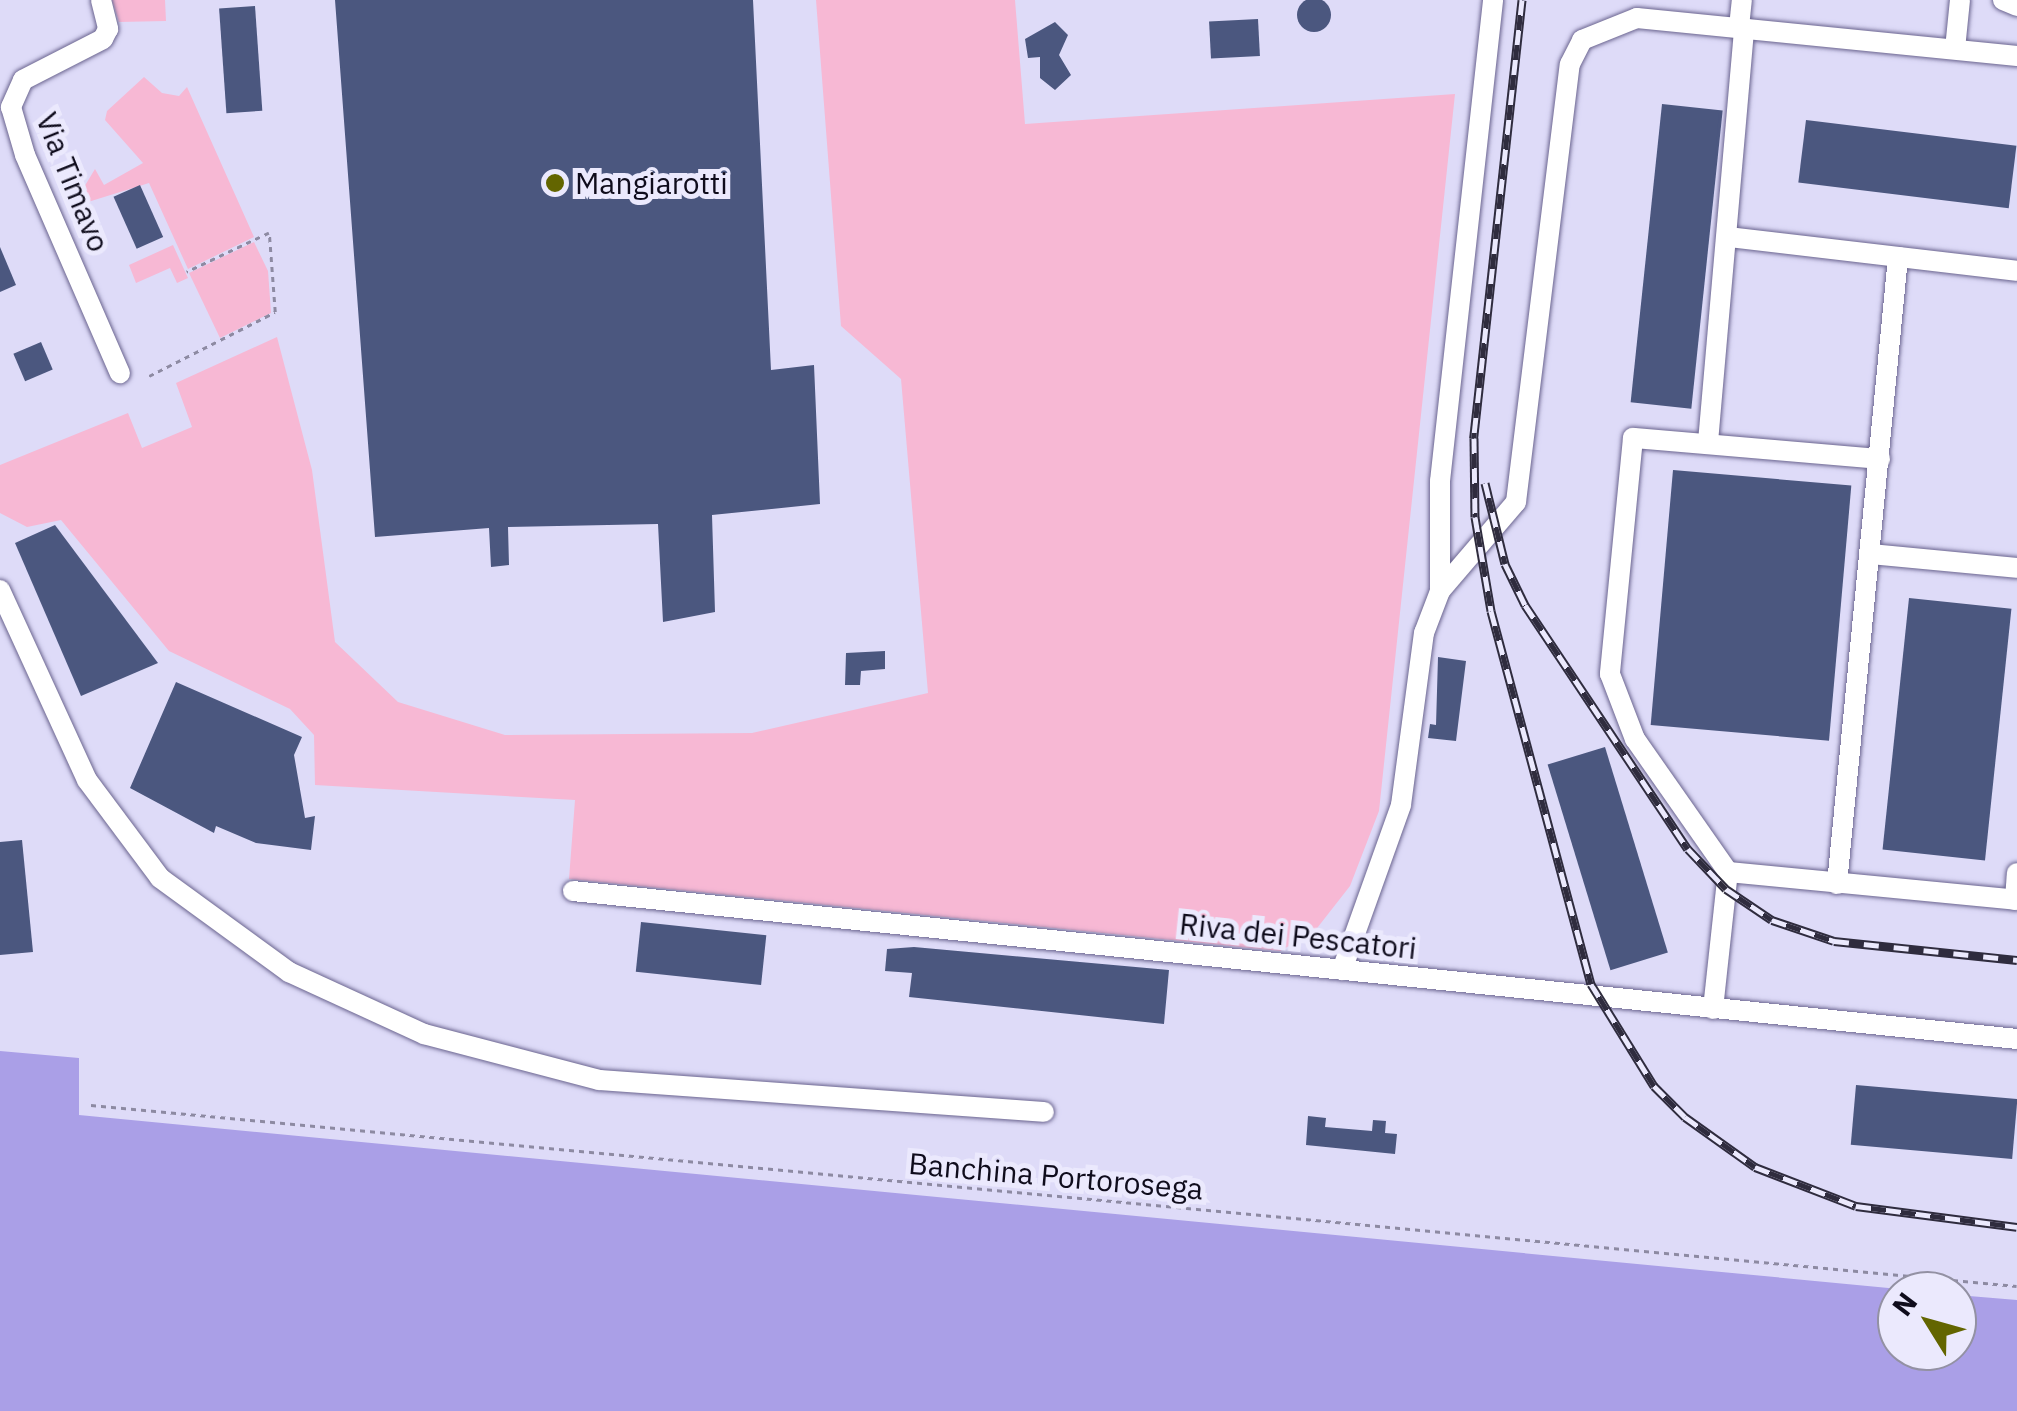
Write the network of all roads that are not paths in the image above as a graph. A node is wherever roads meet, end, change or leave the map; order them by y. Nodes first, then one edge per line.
1 (101, 0) edge
2 (1493, 0) edge
3 (1742, 0) edge
4 (1960, 0) edge
5 (2003, 0) edge
6 (2017, 6) edge
7 (1742, 28) junction
8 (1955, 49) junction
9 (2017, 56) edge
10 (1729, 236) junction
11 (1898, 257) junction
12 (2017, 271) edge
13 (120, 372) dead end
14 (1708, 442) junction
15 (1880, 460) junction
16 (1870, 554) junction
17 (2017, 568) edge
18 (0, 590) edge
19 (1440, 591) junction
20 (1728, 872) junction
21 (2017, 873) edge
22 (1837, 884) junction
23 (574, 891) dead end
24 (2016, 900) edge
25 (1342, 970) junction
26 (1713, 1008) junction
27 (2017, 1038) edge
28 (1044, 1112) dead end

1 - 13 street, Via Timavo
2 - 19 street
3 - 7 street
4 - 8 street
5 - 6 street
7 - 8 street
7 - 10 street
7 - 19 street
8 - 9 street
10 - 11 street
10 - 14 street
11 - 12 street
11 - 15 street
14 - 15 street
14 - 20 street
15 - 16 street
16 - 17 street
16 - 22 street
18 - 28 street
19 - 25 street
20 - 22 street
20 - 26 street
21 - 24 street
22 - 24 street
23 - 25 street, Riva dei Pescatori
25 - 26 street, Riva dei Pescatori
26 - 27 street, Riva dei Pescatori

